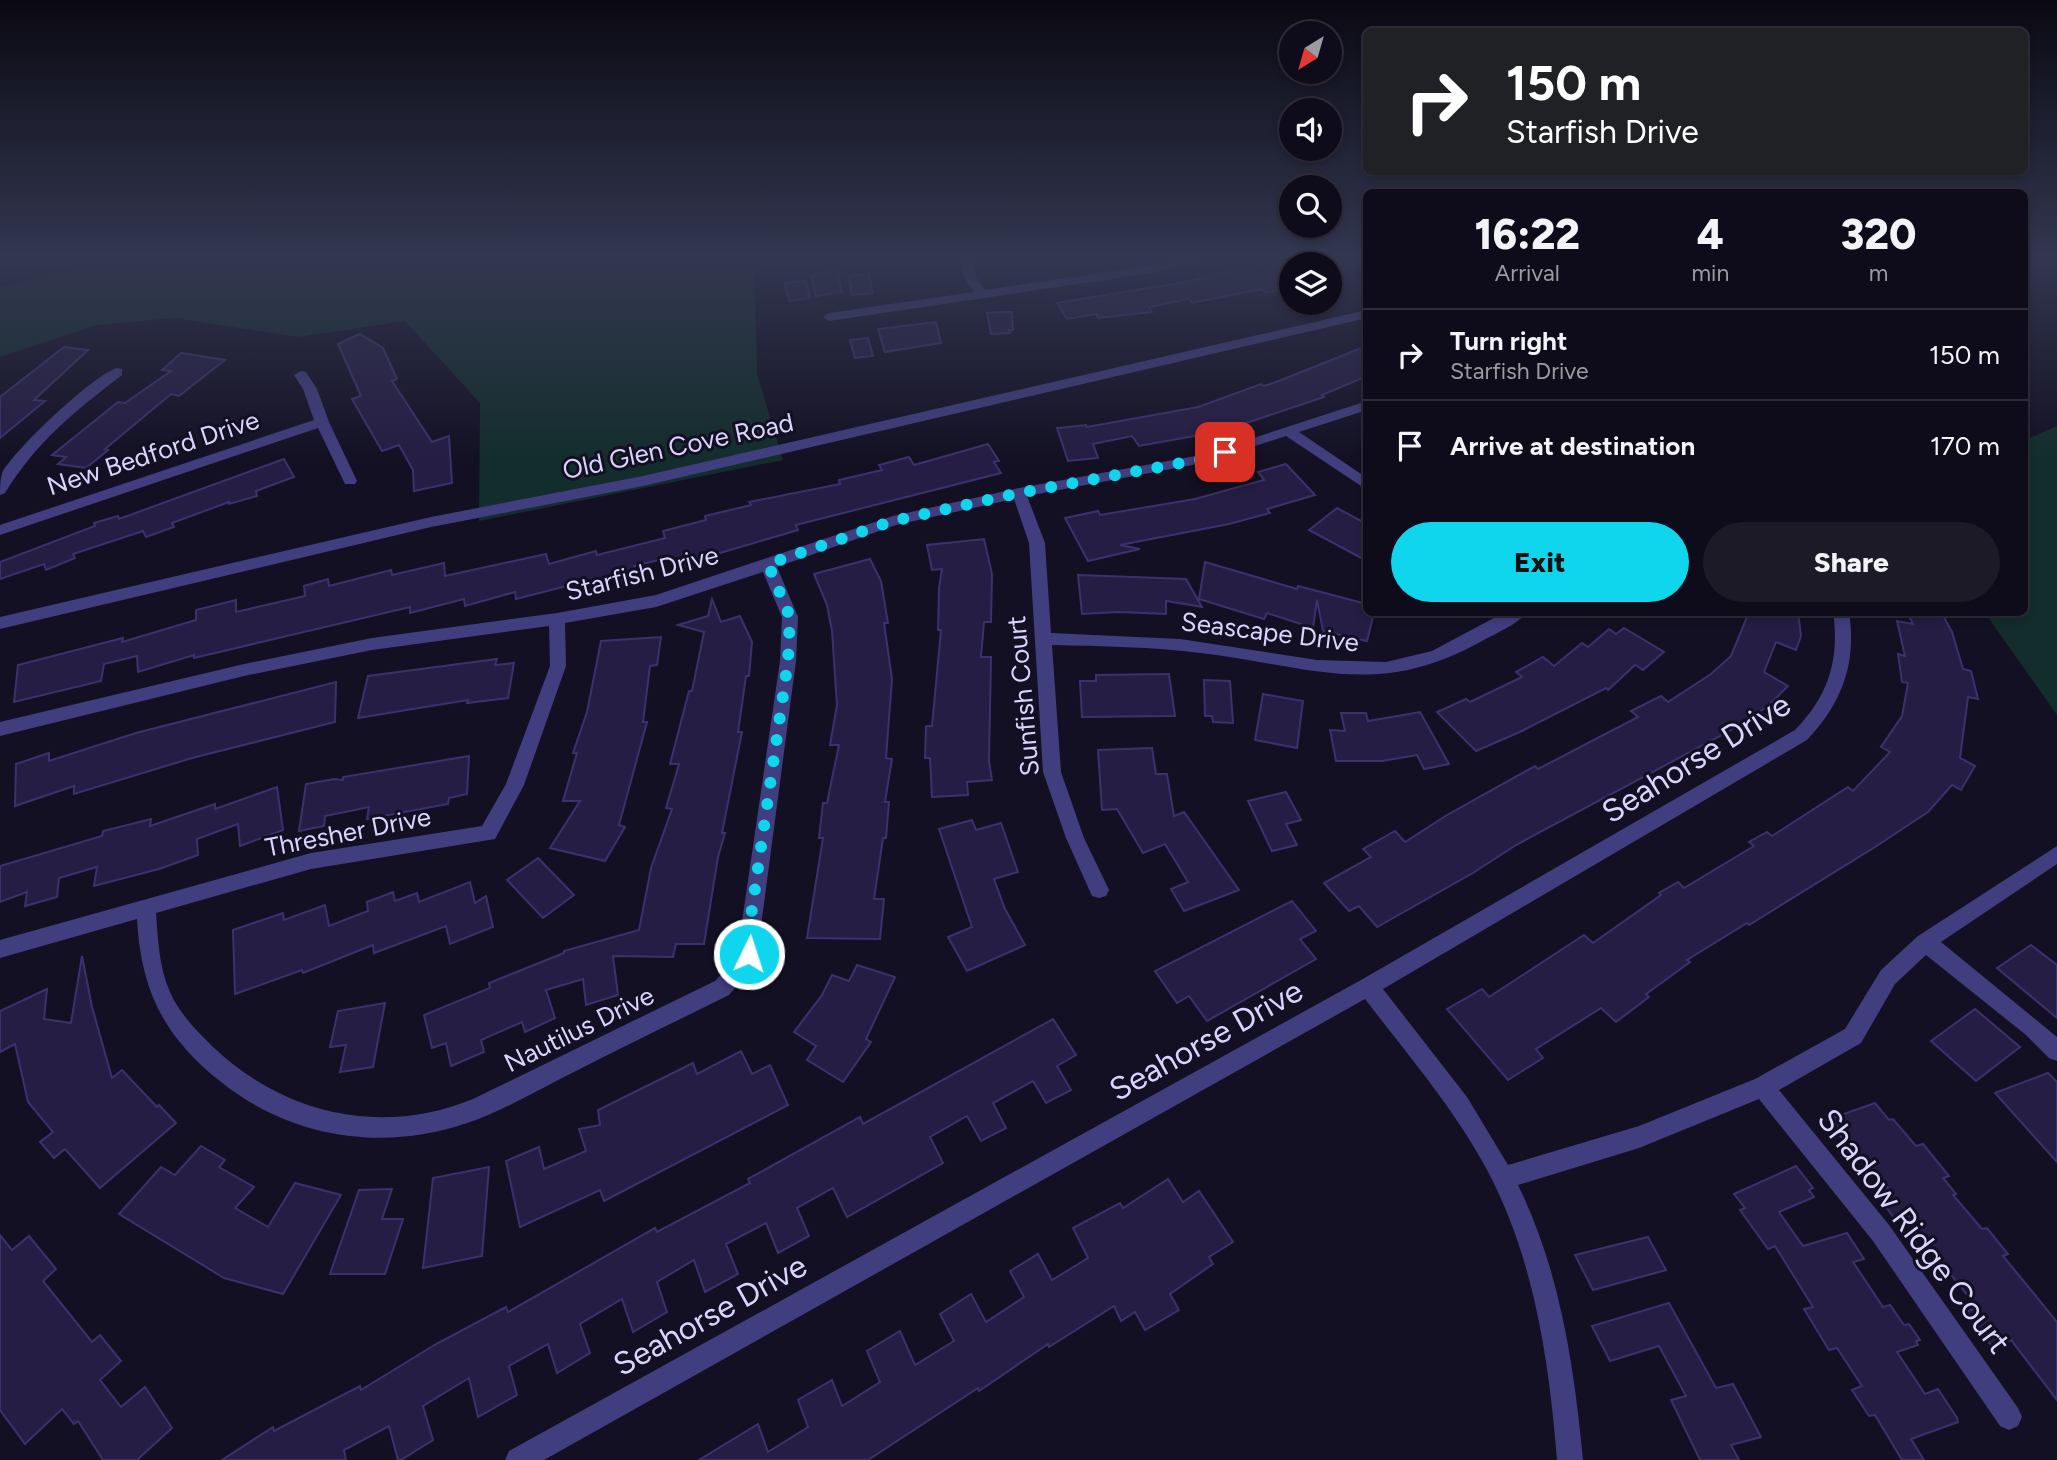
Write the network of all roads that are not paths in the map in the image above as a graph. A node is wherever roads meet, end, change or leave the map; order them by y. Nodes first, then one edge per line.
1 (1323, 324) edge
2 (117, 372) dead end
3 (301, 375) dead end
4 (1363, 406) edge
5 (322, 422) junction
6 (1288, 431) junction
7 (350, 481) dead end
8 (1363, 483) edge
9 (0, 491) edge
10 (1019, 493) junction
11 (0, 530) edge
12 (768, 564) junction
13 (1512, 616) edge
14 (1841, 616) edge
15 (557, 619) junction
16 (0, 623) edge
17 (1045, 639) junction
18 (0, 729) edge
19 (2057, 854) edge
20 (1099, 890) dead end
21 (146, 906) junction
22 (1925, 942) junction
23 (0, 949) edge
24 (1368, 986) junction
25 (2057, 1051) edge
26 (1763, 1087) junction
27 (1502, 1178) junction
28 (2009, 1417) dead end
29 (518, 1460) edge
30 (1570, 1460) edge

1 - 16 street, Old Glen Cove Road
2 - 9 street
3 - 5 street
4 - 6 street, Starfish Drive
5 - 7 street
5 - 11 street, New Bedford Drive
6 - 8 street
6 - 10 street, Starfish Drive
10 - 12 street, Starfish Drive
10 - 17 street, Sunfish Court
12 - 15 street, Starfish Drive
12 - 21 street, Nautilus Drive
13 - 17 street, Seascape Drive
14 - 24 street, Seahorse Drive
15 - 18 street, Starfish Drive
15 - 21 street, Thresher Drive
17 - 20 street, Sunfish Court
19 - 22 street
21 - 23 street, Thresher Drive
22 - 25 street
22 - 26 street
24 - 27 street
24 - 29 street, Seahorse Drive
26 - 27 street
26 - 28 street, Shadow Ridge Court
27 - 30 street

